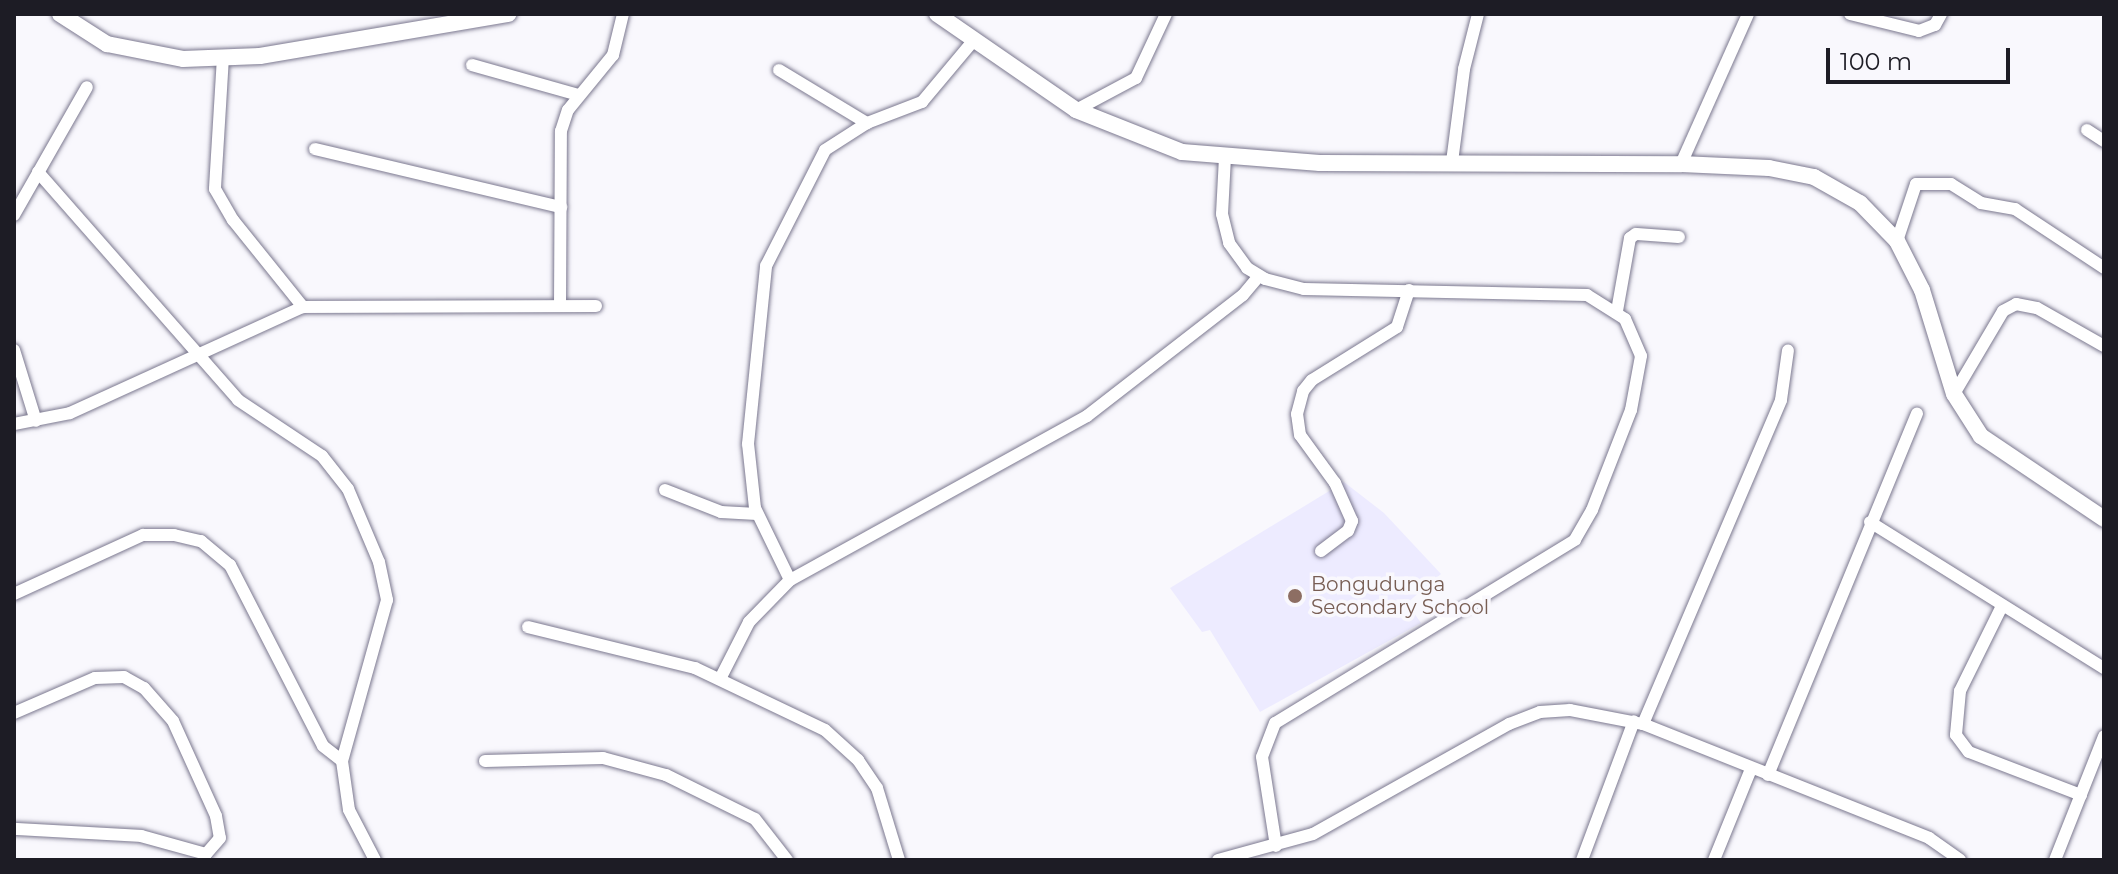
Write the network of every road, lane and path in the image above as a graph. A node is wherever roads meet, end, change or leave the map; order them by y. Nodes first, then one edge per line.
1 (60, 14) edge
2 (508, 14) edge
3 (623, 14) edge
4 (937, 14) edge
5 (1166, 14) edge
6 (1478, 14) edge
7 (1748, 14) edge
8 (1850, 14) edge
9 (1941, 14) edge
10 (974, 40) junction
11 (223, 57) junction
12 (472, 65) dead end
13 (779, 70) dead end
14 (87, 87) dead end
15 (579, 95) junction
16 (1076, 110) junction
17 (867, 123) junction
18 (2087, 130) dead end
19 (2104, 141) edge
20 (315, 149) dead end
21 (1225, 157) junction
22 (1452, 162) junction
23 (1681, 164) junction
24 (38, 172) junction
25 (561, 207) junction
26 (14, 215) edge
27 (1679, 237) dead end
28 (1897, 241) junction
29 (2104, 268) edge
30 (1259, 276) junction
31 (1409, 290) junction
32 (560, 306) junction
33 (596, 306) dead end
34 (303, 307) junction
35 (1617, 311) junction
36 (2104, 346) edge
37 (14, 350) edge
38 (1788, 350) dead end
39 (200, 355) junction
40 (1954, 394) junction
41 (1917, 414) dead end
42 (36, 421) junction
43 (14, 424) edge
44 (665, 490) dead end
45 (757, 514) junction
46 (2104, 519) edge
47 (1870, 522) junction
48 (1321, 551) dead end
49 (790, 580) junction
50 (14, 594) edge
51 (2002, 606) junction
52 (528, 627) dead end
53 (2104, 668) edge
54 (720, 679) junction
55 (14, 713) edge
56 (1639, 723) junction
57 (2104, 736) edge
58 (342, 761) junction
59 (485, 761) dead end
60 (1751, 769) junction
61 (1768, 775) junction
62 (2081, 795) junction
63 (14, 829) edge
64 (1276, 846) junction
65 (375, 860) edge
66 (787, 860) edge
67 (899, 860) edge
68 (1218, 860) edge
69 (1582, 860) edge
70 (1714, 860) edge
71 (1960, 860) edge
72 (2055, 860) edge

1 - 11 street
2 - 11 street
3 - 15 street
4 - 10 street
5 - 16 street
6 - 22 street
7 - 23 street
8 - 9 street
10 - 16 street
10 - 17 street
11 - 34 street
12 - 15 street
13 - 17 street
14 - 24 street
15 - 25 street
16 - 21 street
17 - 45 street
18 - 19 street
20 - 25 street
21 - 22 street
21 - 30 street
22 - 23 street
23 - 28 street
24 - 26 street
24 - 39 street
25 - 32 street
27 - 35 street
28 - 29 street
28 - 40 street
30 - 31 street
30 - 49 street
31 - 35 street
31 - 48 street
32 - 33 street
32 - 34 street
34 - 39 street
35 - 64 street
36 - 40 street
37 - 42 street
38 - 56 street
39 - 42 street
39 - 58 street
40 - 46 street
41 - 47 street
42 - 43 street
44 - 45 street
45 - 49 street
47 - 51 street
47 - 61 street
49 - 54 street
50 - 58 street
51 - 53 street
51 - 62 street
52 - 54 street
54 - 67 street
55 - 63 street
56 - 60 street
56 - 64 street
56 - 69 street
57 - 62 street
58 - 65 street
59 - 66 street
60 - 61 street
60 - 70 street
61 - 71 street
62 - 72 street
64 - 68 street

